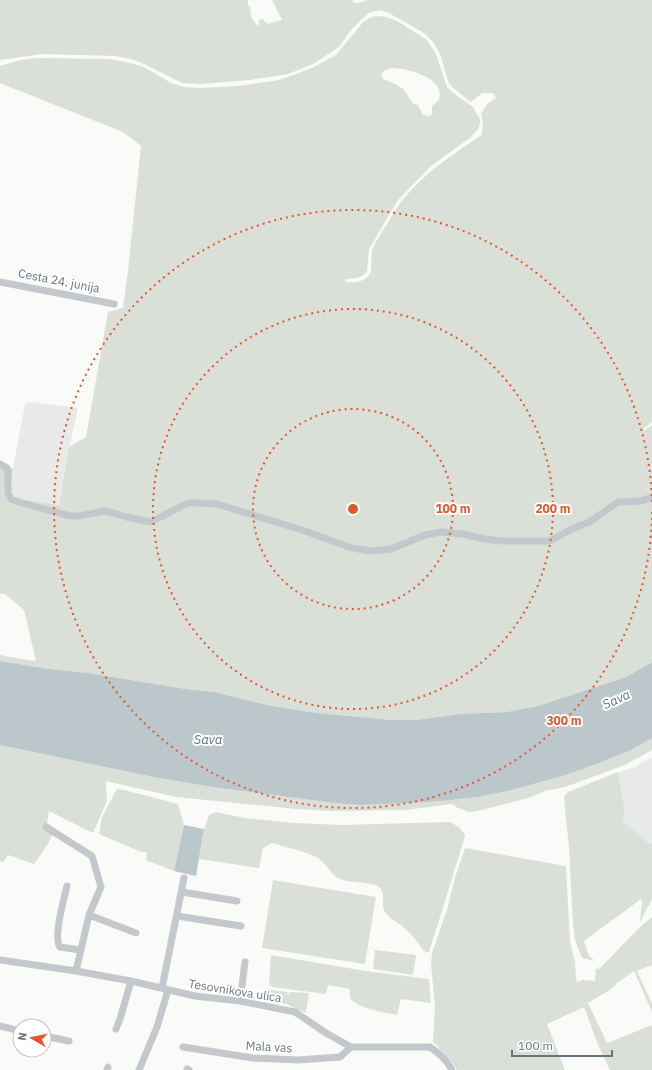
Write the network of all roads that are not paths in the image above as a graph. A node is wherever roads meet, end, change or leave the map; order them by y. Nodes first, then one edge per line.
1 (0, 282) edge
2 (114, 304) dead end
3 (1, 464) edge
4 (652, 497) edge
5 (46, 827) dead end
6 (184, 878) dead end
7 (67, 886) dead end
8 (182, 892) junction
9 (237, 901) dead end
10 (89, 916) junction
11 (177, 916) junction
12 (241, 926) dead end
13 (136, 933) dead end
14 (80, 950) junction
15 (0, 960) edge
16 (245, 962) dead end
17 (76, 971) junction
18 (131, 981) junction
19 (165, 989) junction
20 (240, 1001) junction
21 (0, 1026) edge
22 (12, 1029) edge
23 (116, 1029) dead end
24 (52, 1038) edge
25 (69, 1041) dead end
26 (183, 1047) dead end
27 (351, 1047) junction
28 (139, 1070) edge
29 (452, 1070) edge

1 - 2 street, Cesta 24. junija
3 - 4 street
5 - 10 street
6 - 8 street
7 - 14 street
8 - 9 street
8 - 11 street
10 - 13 street
10 - 14 street
11 - 12 street
11 - 19 street
14 - 17 street
15 - 17 street, Tesovnikova ulica
16 - 20 street
17 - 18 street, Tesovnikova ulica
18 - 19 street, Tesovnikova ulica
18 - 23 street
19 - 20 street, Tesovnikova ulica
19 - 28 street
20 - 27 street, Tesovnikova ulica
21 - 22 street
24 - 25 street
26 - 27 street, Mala vas
27 - 29 street, Tesovnikova ulica

